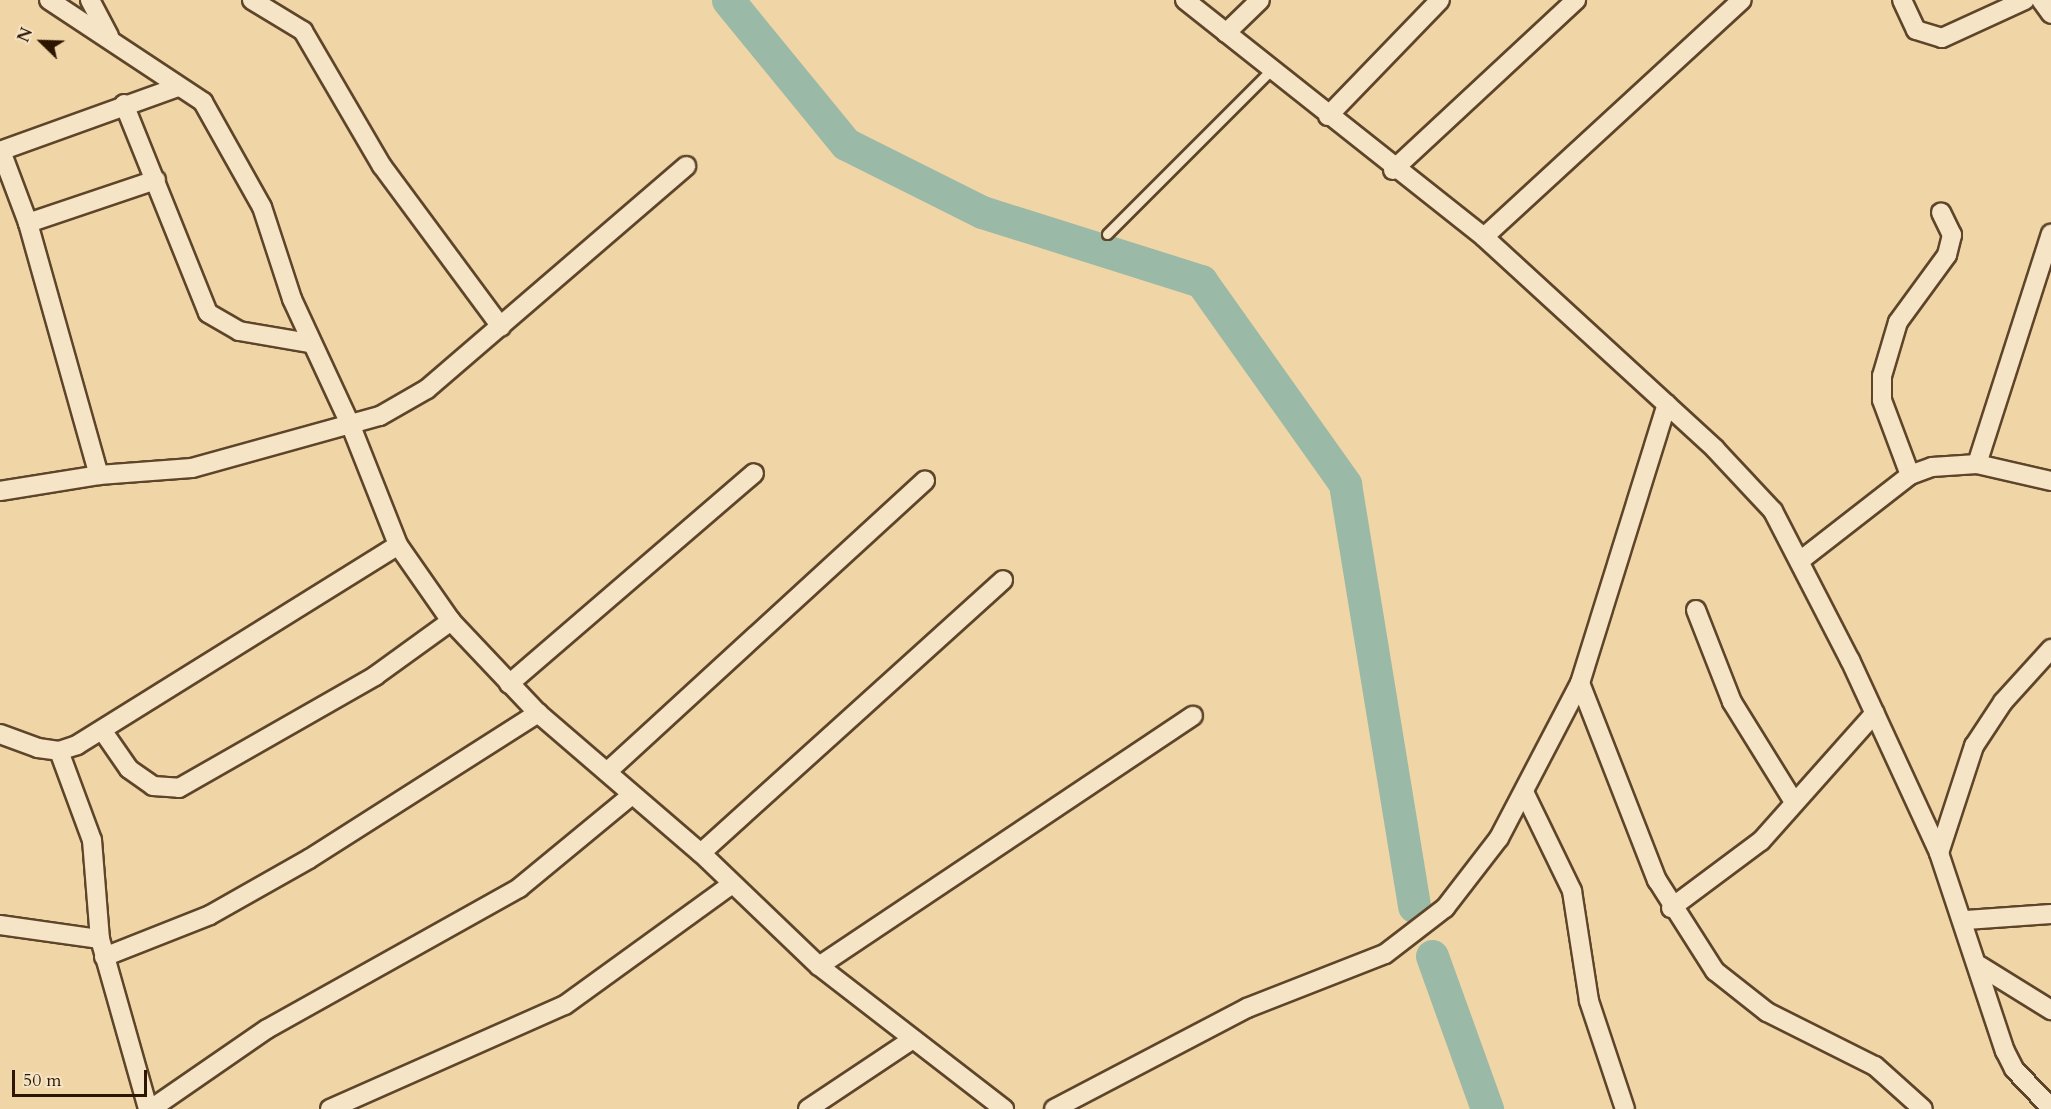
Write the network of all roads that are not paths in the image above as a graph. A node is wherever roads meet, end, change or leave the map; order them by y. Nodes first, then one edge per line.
1 (49, 0) edge
2 (90, 0) edge
3 (252, 0) edge
4 (1185, 0) edge
5 (1260, 0) edge
6 (1440, 0) edge
7 (1576, 0) edge
8 (1742, 0) edge
9 (1902, 0) edge
10 (2025, 0) edge
11 (2041, 0) edge
12 (2051, 14) edge
13 (1226, 33) junction
14 (112, 42) junction
15 (1271, 70) junction
16 (178, 87) junction
17 (124, 104) junction
18 (1328, 116) junction
19 (0, 151) edge
20 (686, 166) dead end
21 (1393, 170) junction
22 (156, 180) junction
23 (1941, 212) dead end
24 (28, 223) junction
25 (1107, 234) dead end
26 (2051, 234) edge
27 (1484, 237) junction
28 (501, 327) junction
29 (310, 343) junction
30 (1667, 404) junction
31 (351, 426) junction
32 (1977, 464) junction
33 (754, 472) dead end
34 (99, 475) junction
35 (1910, 475) junction
36 (925, 481) dead end
37 (2051, 481) edge
38 (0, 491) edge
39 (398, 545) junction
40 (1802, 560) junction
41 (1003, 580) dead end
42 (1696, 610) dead end
43 (451, 621) junction
44 (2051, 649) edge
45 (1580, 683) junction
46 (509, 684) junction
47 (1875, 712) junction
48 (538, 713) junction
49 (1193, 716) dead end
50 (102, 730) junction
51 (0, 734) edge
52 (59, 751) junction
53 (608, 771) junction
54 (1525, 794) junction
55 (632, 795) junction
56 (1794, 802) junction
57 (701, 853) junction
58 (1939, 853) junction
59 (731, 885) junction
60 (1671, 908) junction
61 (2051, 914) edge
62 (1966, 920) junction
63 (0, 925) edge
64 (102, 948) junction
65 (819, 966) junction
66 (1980, 966) junction
67 (2051, 1010) edge
68 (910, 1041) junction
69 (2051, 1108) edge
70 (149, 1109) edge
71 (330, 1109) edge
72 (808, 1109) edge
73 (1004, 1109) edge
74 (1054, 1109) edge
75 (1626, 1109) edge
76 (1923, 1109) edge

1 - 14 street
2 - 14 street
3 - 28 street
4 - 13 street
5 - 13 street
6 - 18 street
7 - 21 street
8 - 27 street
9 - 10 street
11 - 12 street
13 - 15 street
14 - 16 street
15 - 18 street
15 - 25 lane
16 - 17 street
16 - 29 street
17 - 19 street
17 - 22 street
18 - 21 street
19 - 24 street
20 - 28 street
21 - 27 street
22 - 24 street
22 - 29 street
23 - 35 street
24 - 34 street
26 - 32 street
27 - 30 street
28 - 31 street
29 - 31 street
30 - 40 street
30 - 45 street
31 - 34 street
31 - 39 street
32 - 35 street
32 - 37 street
33 - 46 street
34 - 38 street
35 - 40 street
36 - 53 street
39 - 43 street
39 - 50 street
40 - 47 street
41 - 57 street
42 - 56 street
43 - 46 street
43 - 50 street
44 - 58 street
45 - 54 street
45 - 60 street
46 - 48 street
47 - 56 street
47 - 58 street
48 - 53 street
48 - 64 street
49 - 65 street
50 - 52 street
51 - 52 street
52 - 64 street
53 - 55 street
54 - 74 street
54 - 75 street
55 - 57 street
55 - 70 street
56 - 60 street
57 - 59 street
58 - 62 street
59 - 65 street
59 - 71 street
60 - 76 street
61 - 62 street
62 - 66 street
63 - 64 street
64 - 70 street
65 - 68 street
66 - 67 street
66 - 69 street
68 - 72 street
68 - 73 street

